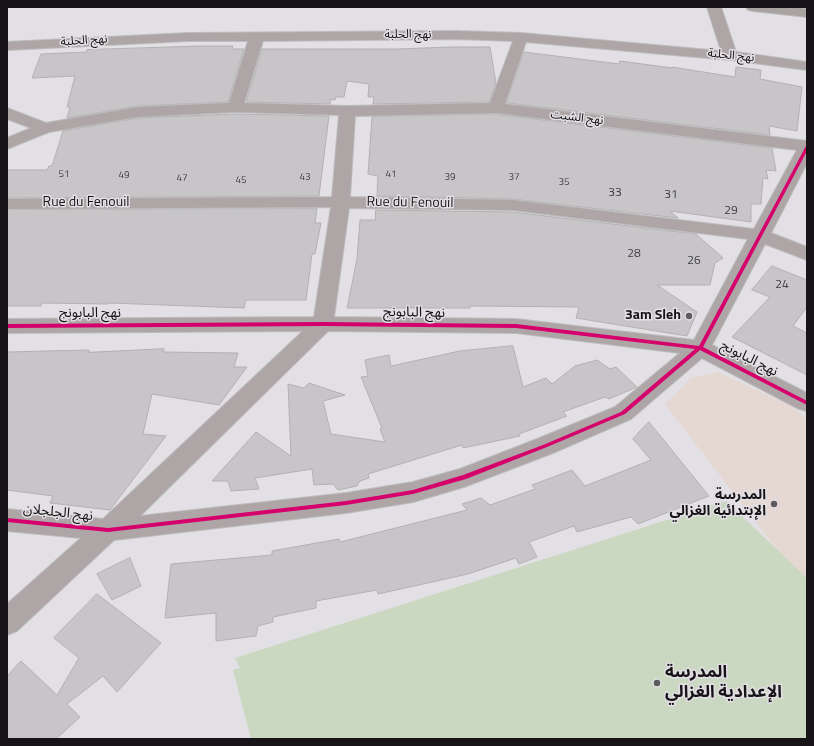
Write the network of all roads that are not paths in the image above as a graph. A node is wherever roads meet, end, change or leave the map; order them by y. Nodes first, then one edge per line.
1 (714, 7) edge
2 (753, 7) edge
3 (807, 13) edge
4 (258, 36) junction
5 (522, 37) junction
6 (7, 46) edge
7 (730, 56) junction
8 (807, 66) edge
9 (235, 108) junction
10 (496, 108) junction
11 (347, 111) junction
12 (7, 113) edge
13 (46, 128) junction
14 (7, 144) edge
15 (807, 146) edge
16 (341, 202) junction
17 (7, 204) edge
18 (760, 235) junction
19 (807, 254) edge
20 (323, 324) junction
21 (7, 326) edge
22 (700, 348) junction
23 (807, 403) edge
24 (7, 520) edge
25 (108, 530) junction
26 (7, 622) edge

1 - 7 street
2 - 3 highway
4 - 5 street, نهج الحلبة
4 - 6 street, نهج الحلبة
4 - 9 street
5 - 7 street, نهج الحلبة
5 - 10 street
7 - 8 street, نهج الحلبة
9 - 11 street
9 - 13 street
10 - 11 street, نهج الشبت
10 - 15 street, نهج الشبت
11 - 16 street
12 - 13 street
13 - 14 street
15 - 18 street
16 - 17 street, Rue du Fenouil
16 - 18 street, Rue du Fenouil
16 - 20 street
18 - 19 street, Rue du Fenouil
18 - 22 street
20 - 21 street, نهج البابونج
20 - 22 street, نهج البابونج
20 - 25 street
22 - 23 street, نهج البابونج
22 - 25 street, نهج الجلجلان
24 - 25 street, نهج الجلجلان
25 - 26 street

